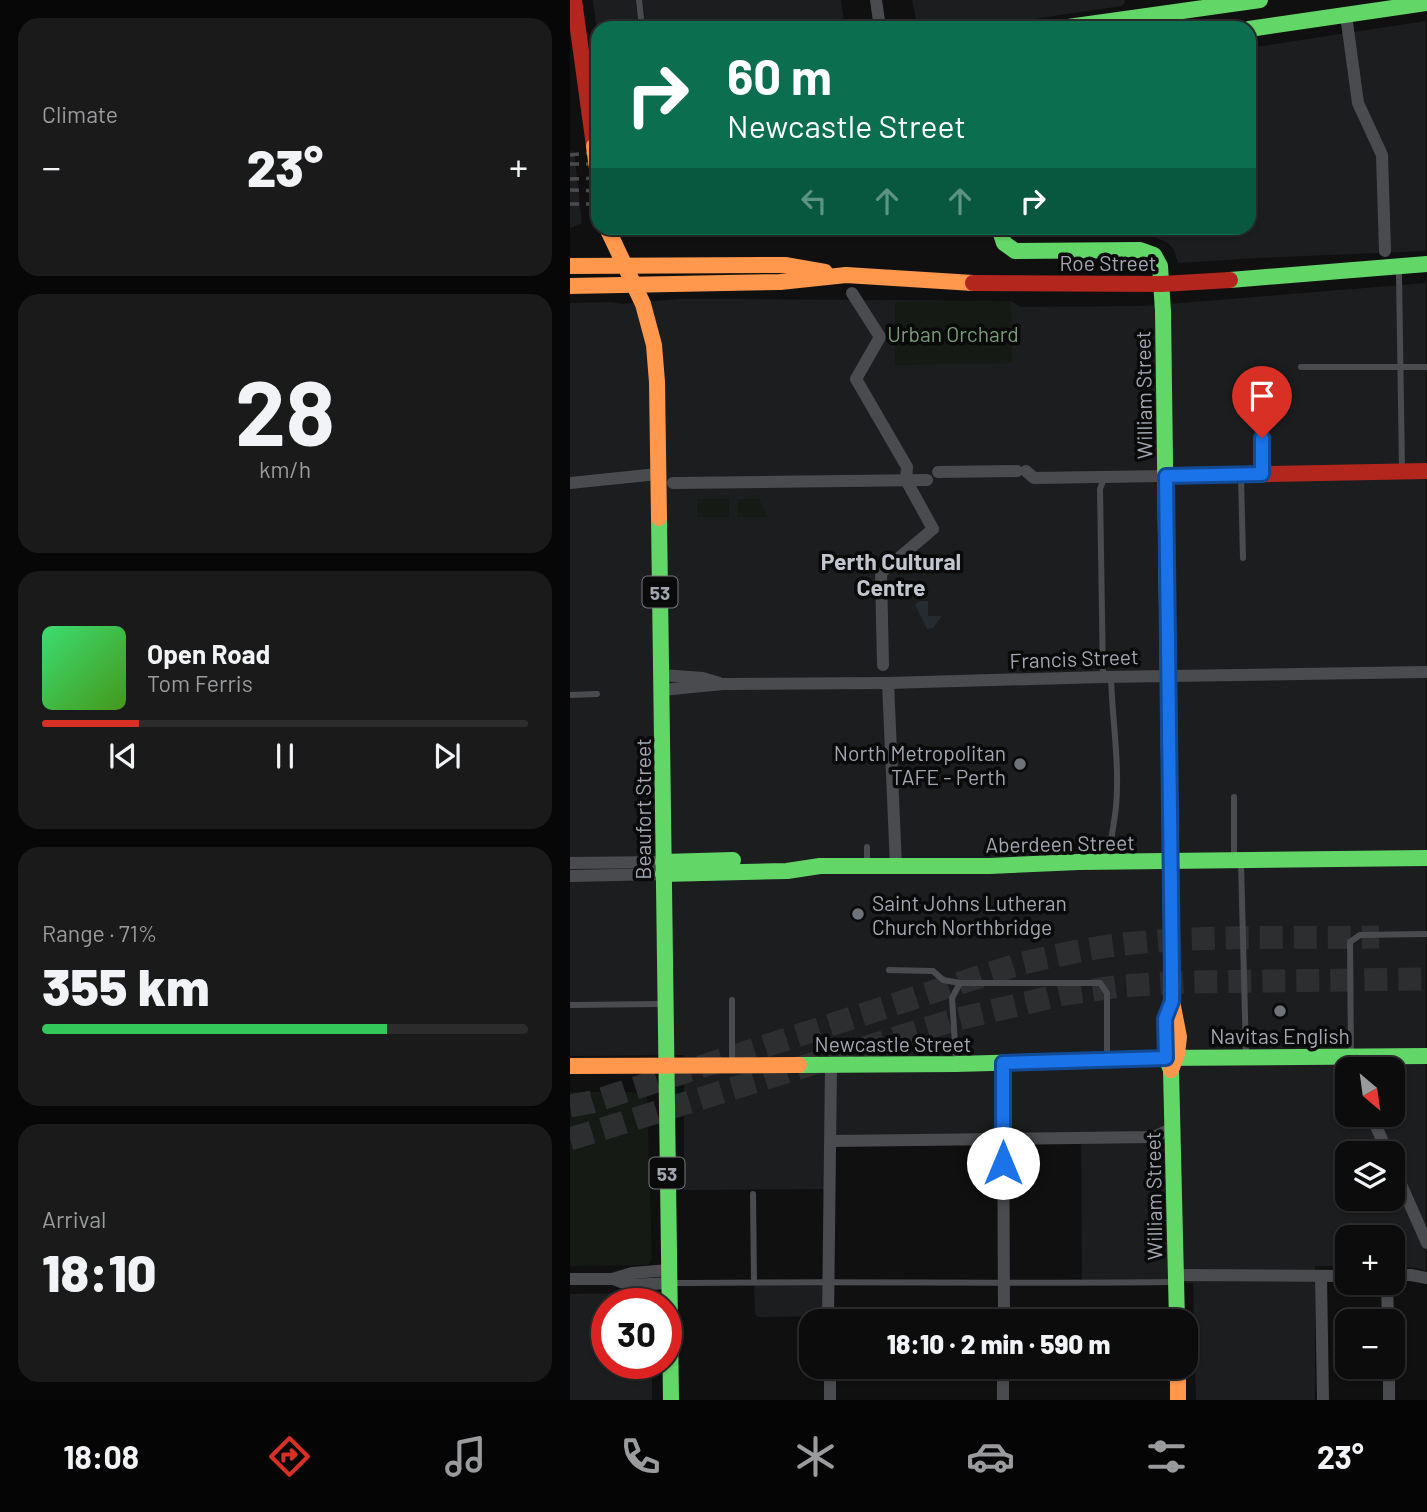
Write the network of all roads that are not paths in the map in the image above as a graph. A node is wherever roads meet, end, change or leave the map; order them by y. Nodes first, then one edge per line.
1 (574, 0) edge
2 (639, 0) edge
3 (876, 0) edge
4 (1260, 0) edge
5 (1373, 0) edge
6 (1426, 3) edge
7 (1404, 6) junction
8 (1209, 15) dead end
9 (1346, 15) junction
10 (1142, 20) edge
11 (641, 21) edge
12 (879, 21) edge
13 (1165, 21) edge
14 (1256, 28) edge
15 (584, 93) edge
16 (591, 109) edge
17 (570, 111) edge
18 (610, 235) edge
19 (1001, 235) edge
20 (1385, 251) dead end
21 (1426, 264) edge
22 (624, 265) junction
23 (570, 266) edge
24 (1370, 270) junction
25 (1426, 273) edge
26 (1399, 274) junction
27 (846, 275) junction
28 (634, 284) junction
29 (1162, 284) junction
30 (570, 286) edge
31 (852, 293) dead end
32 (1301, 367) dead end
33 (1426, 367) edge
34 (1400, 368) junction
35 (1262, 416) dead end
36 (1402, 471) junction
37 (1426, 471) edge
38 (658, 474) junction
39 (1262, 474) junction
40 (1241, 475) junction
41 (1105, 476) junction
42 (1166, 476) junction
43 (906, 480) junction
44 (570, 483) edge
45 (673, 483) dead end
46 (1243, 558) dead end
47 (883, 665) dead end
48 (1426, 673) edge
49 (1169, 675) junction
50 (1107, 676) junction
51 (662, 682) junction
52 (888, 683) junction
53 (597, 694) dead end
54 (570, 695) edge
55 (1234, 797) dead end
56 (867, 847) dead end
57 (1426, 858) edge
58 (1237, 861) junction
59 (1109, 862) junction
60 (1171, 862) junction
61 (570, 863) edge
62 (867, 866) junction
63 (896, 866) junction
64 (663, 868) junction
65 (570, 876) edge
66 (1426, 934) edge
67 (889, 970) dead end
68 (960, 983) junction
69 (732, 1000) dead end
70 (664, 1004) junction
71 (570, 1005) edge
72 (1426, 1056) edge
73 (1353, 1057) edge
74 (1405, 1058) edge
75 (1107, 1059) junction
76 (1246, 1059) junction
77 (1172, 1062) junction
78 (1335, 1063) edge
79 (956, 1064) junction
80 (1335, 1064) edge
81 (1405, 1065) edge
82 (570, 1066) edge
83 (1426, 1066) edge
84 (1003, 1067) junction
85 (731, 1070) junction
86 (830, 1070) junction
87 (665, 1071) junction
88 (570, 1077) edge
89 (1173, 1128) junction
90 (1003, 1139) junction
91 (832, 1141) junction
92 (753, 1194) dead end
93 (1405, 1194) edge
94 (1426, 1243) edge
95 (1405, 1275) edge
96 (669, 1276) junction
97 (1335, 1276) edge
98 (1321, 1277) junction
99 (1176, 1278) junction
100 (1426, 1278) edge
101 (570, 1279) edge
102 (827, 1280) junction
103 (754, 1281) junction
104 (1004, 1283) junction
105 (828, 1309) edge
106 (1003, 1309) edge
107 (1177, 1309) edge
108 (830, 1379) edge
109 (1003, 1379) edge
110 (1178, 1379) edge
111 (1389, 1379) edge
112 (671, 1400) edge
113 (830, 1400) edge
114 (1003, 1400) edge
115 (1178, 1400) edge
116 (1323, 1400) edge
117 (1389, 1400) edge

1 - 15 main road
2 - 11 lane
3 - 12 street
4 - 10 main road
5 - 7 street
6 - 7 main road
7 - 9 main road
8 - 10 lane
9 - 14 main road
9 - 20 street
10 - 13 lane
16 - 17 main road
18 - 22 main road, Beaufort Street / 53
19 - 29 main road, William Street
21 - 24 main road, Roe Street
22 - 23 main road, Roe Street
22 - 27 main road, Roe Street
22 - 28 main road, Beaufort Street / 53
24 - 26 main road, Roe Street
24 - 29 main road, Roe Street
25 - 26 main road, Roe Street
26 - 34 lane
27 - 28 main road, Roe Street
27 - 29 main road, Roe Street
28 - 30 main road, Roe Street
28 - 38 main road, Beaufort Street / 53
29 - 42 main road, William Street
31 - 43 street
32 - 34 lane
33 - 34 lane
34 - 36 lane
35 - 39 lane
36 - 37 main road
36 - 39 main road
38 - 44 street
38 - 51 main road, Beaufort Street / 53
39 - 40 main road
40 - 42 main road
40 - 46 lane
41 - 42 street
41 - 43 street
41 - 50 lane
42 - 49 main road, William Street
43 - 45 street
43 - 47 street
48 - 49 street, Francis Street
49 - 50 street, Francis Street
49 - 60 main road, William Street
50 - 52 street, Francis Street
50 - 59 lane
51 - 52 street, Francis Street
51 - 64 main road, Beaufort Street / 53
52 - 63 street
53 - 54 lane
55 - 58 lane
56 - 62 lane
57 - 58 main road, Aberdeen Street
58 - 60 main road, Aberdeen Street
58 - 76 lane
59 - 60 main road, Aberdeen Street
59 - 63 main road, Aberdeen Street
60 - 77 main road, William Street
61 - 64 street, Aberdeen Street
62 - 63 main road, Aberdeen Street
62 - 64 main road, Aberdeen Street
64 - 65 street, Aberdeen Street
64 - 70 main road, Beaufort Street / 53
66 - 73 lane
67 - 68 lane
68 - 75 lane
68 - 79 lane
69 - 85 lane
70 - 71 lane
70 - 87 main road, Beaufort Street / 53
72 - 74 main road, Newcastle Street
75 - 77 main road, Newcastle Street
75 - 84 main road, Newcastle Street
76 - 77 main road, Newcastle Street
76 - 78 main road, Newcastle Street
77 - 80 main road, Newcastle Street
77 - 84 main road, Newcastle Street
77 - 89 main road, William Street
79 - 84 main road, Newcastle Street
79 - 86 main road, Newcastle Street
81 - 83 main road, Newcastle Street
82 - 87 main road, Newcastle Street
84 - 86 main road, Newcastle Street
84 - 90 street
85 - 86 main road, Newcastle Street
85 - 87 main road, Newcastle Street
86 - 91 street
87 - 88 main road, Newcastle Street
87 - 96 main road, Beaufort Street / 53
89 - 90 street
89 - 99 main road, William Street
90 - 91 street
90 - 104 street
91 - 102 street
92 - 103 lane
93 - 94 street
95 - 100 street
96 - 101 street
96 - 103 lane
96 - 112 main road, Beaufort Street / 53
97 - 98 street
98 - 99 street
98 - 116 street
99 - 104 lane
99 - 107 main road, William Street
102 - 103 lane
102 - 104 lane
102 - 105 street
104 - 106 street
108 - 113 street
109 - 114 street
110 - 115 main road
111 - 117 street

